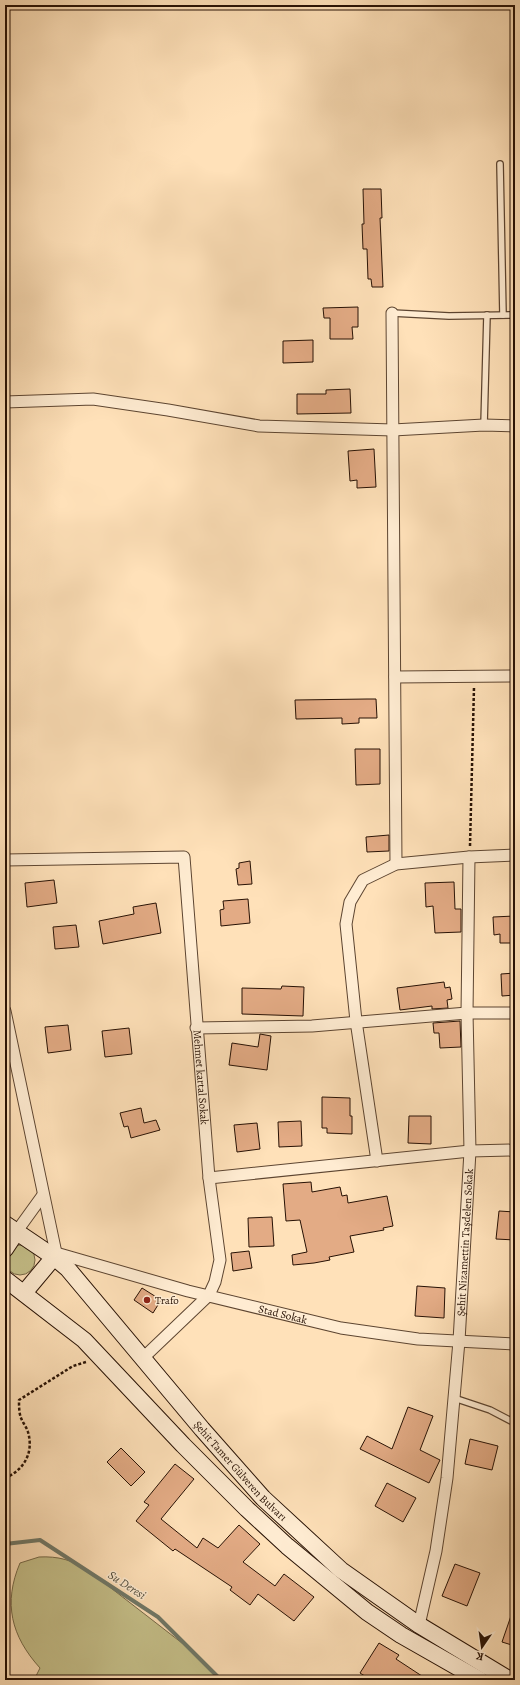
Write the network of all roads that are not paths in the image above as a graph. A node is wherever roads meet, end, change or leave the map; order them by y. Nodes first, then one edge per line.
1 (500, 164) dead end
2 (392, 313) joint
3 (488, 315) junction
4 (504, 315) junction
5 (515, 315) edge
6 (5, 402) edge
7 (484, 425) junction
8 (515, 426) edge
9 (393, 430) junction
10 (515, 676) edge
11 (395, 677) junction
12 (515, 855) edge
13 (469, 857) junction
14 (5, 860) edge
15 (396, 864) junction
16 (5, 1011) edge
17 (467, 1013) junction
18 (515, 1014) edge
19 (356, 1021) junction
20 (196, 1028) junction
21 (515, 1150) edge
22 (470, 1151) junction
23 (377, 1161) junction
24 (209, 1178) junction
25 (43, 1195) junction
26 (11, 1228) edge
27 (5, 1249) edge
28 (55, 1255) junction
29 (5, 1279) edge
30 (24, 1293) junction
31 (209, 1295) junction
32 (459, 1341) junction
33 (515, 1344) edge
34 (143, 1358) junction
35 (453, 1398) junction
36 (515, 1423) edge
37 (418, 1625) junction
38 (480, 1680) edge
39 (510, 1680) edge

1 - 4 lane
2 - 3 lane
2 - 9 street
3 - 4 lane
3 - 7 lane
4 - 5 lane
6 - 9 street
7 - 8 street
7 - 9 street
9 - 11 street
10 - 11 street
11 - 15 street
12 - 13 street
13 - 15 street
13 - 17 street, Şehit Nizamettin Taşdelen Sokak
14 - 20 street, Mehmet kartal Sokak
15 - 19 street
16 - 25 street
17 - 18 street
17 - 19 street
17 - 22 street, Şehit Nizamettin Taşdelen Sokak
19 - 20 street
19 - 23 street
20 - 24 street, Mehmet kartal Sokak
21 - 22 street
22 - 23 street
22 - 32 street, Şehit Nizamettin Taşdelen Sokak
23 - 24 street
24 - 31 street, Mehmet kartal Sokak
25 - 26 street
25 - 28 street
26 - 27 main road
26 - 28 main road, Şehit Tamer Gülveren Bulvarı
28 - 30 main road
28 - 31 street, Stad Sokak
28 - 34 main road, Şehit Tamer Gülveren Bulvarı
29 - 30 main road, Şehit Tamer Gülveren Bulvarı
30 - 38 main road, Şehit Tamer Gülveren Bulvarı
31 - 32 street, Stad Sokak
31 - 34 street
32 - 33 street, Stad Sokak
32 - 35 street, Şehit Nizamettin Taşdelen Sokak
34 - 37 main road, Şehit Tamer Gülveren Bulvarı
35 - 36 lane
35 - 37 street, Şehit Nizamettin Taşdelen Sokak
37 - 39 main road, Şehit Tamer Gülveren Bulvarı

